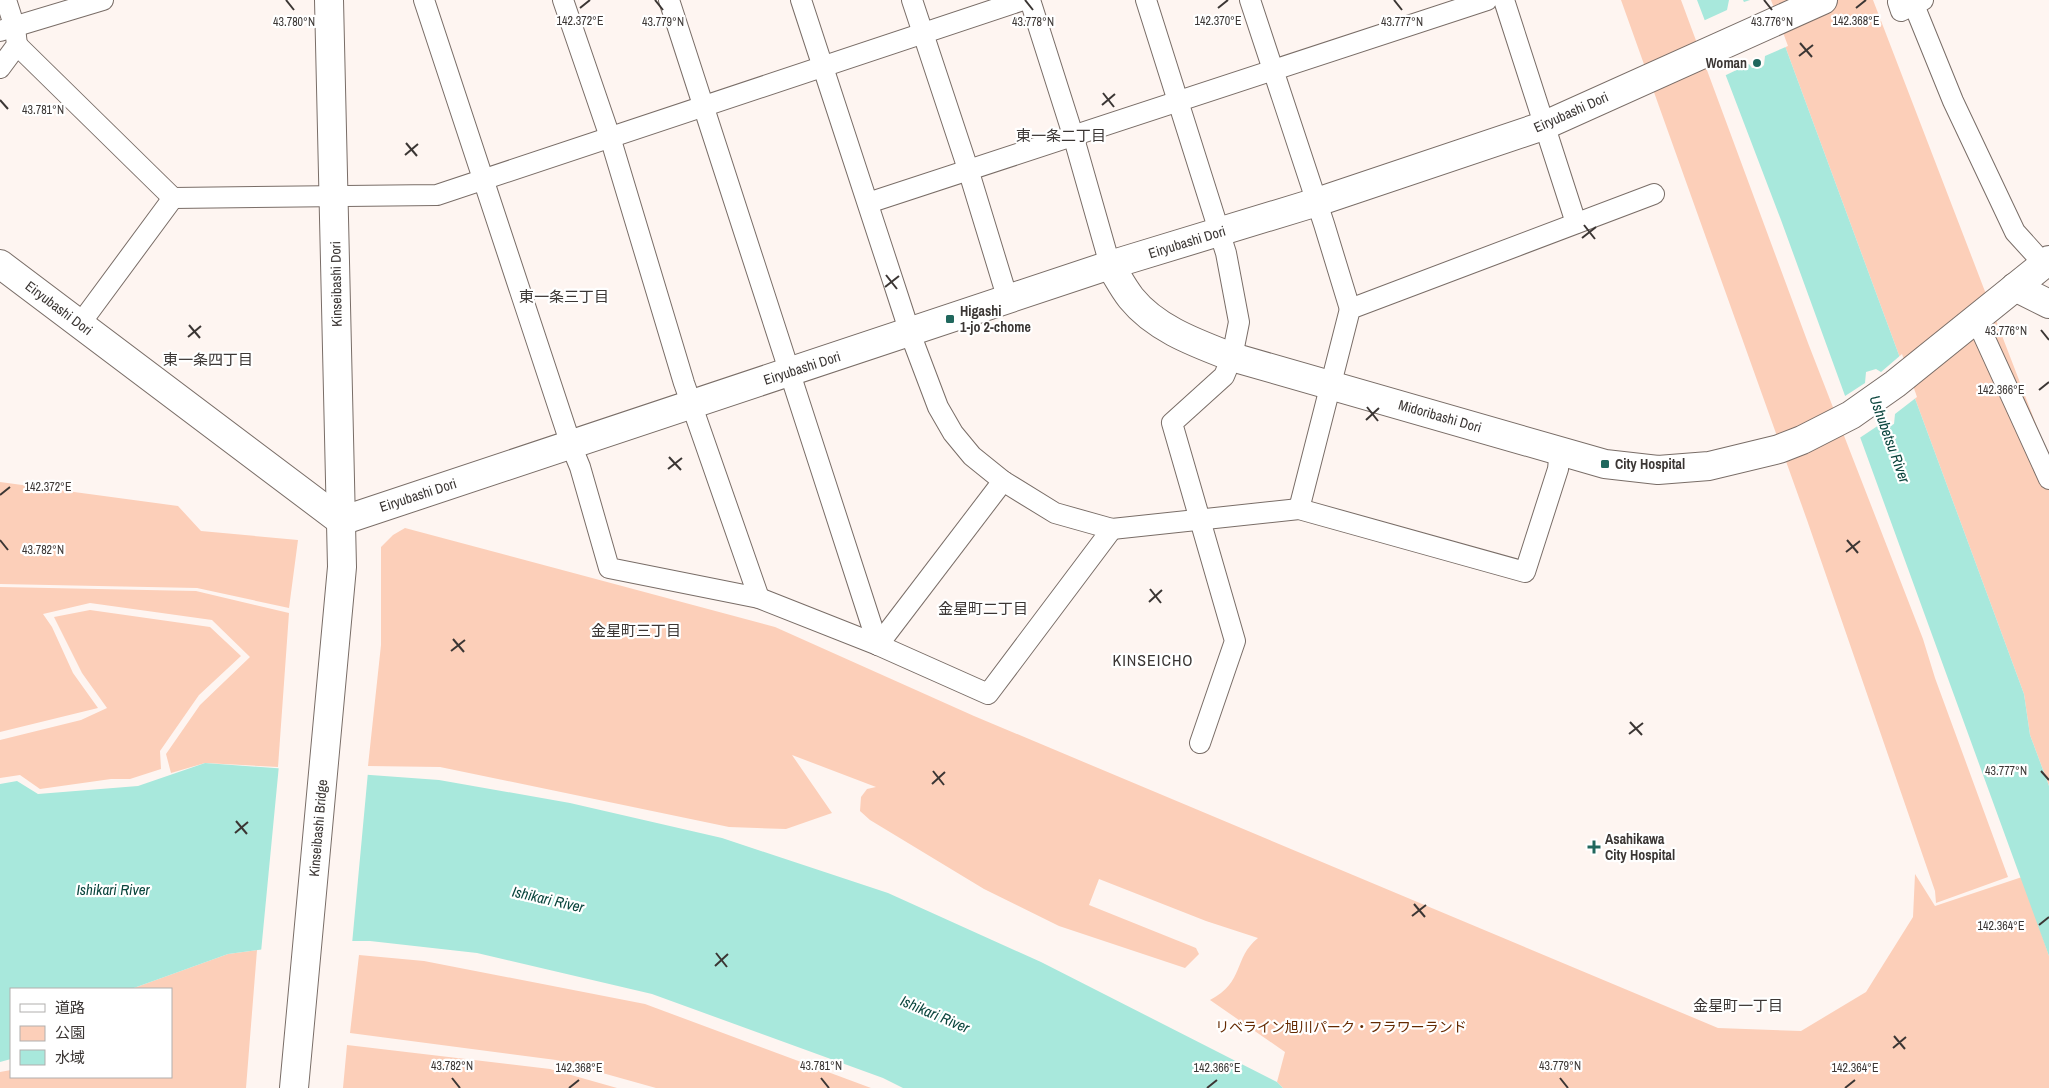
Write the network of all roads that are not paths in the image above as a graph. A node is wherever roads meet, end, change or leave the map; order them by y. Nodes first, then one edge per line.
1 (6, 0) edge
2 (103, 0) edge
3 (329, 0) edge
4 (424, 0) edge
5 (563, 0) edge
6 (669, 0) edge
7 (802, 0) edge
8 (912, 0) edge
9 (1023, 0) edge
10 (1030, 0) edge
11 (1146, 0) edge
12 (1250, 0) edge
13 (1487, 0) edge
14 (1504, 0) edge
15 (1823, 0) edge
16 (1912, 2) edge
17 (923, 32) junction
18 (11, 35) edge
19 (822, 66) junction
20 (0, 68) edge
21 (1273, 69) junction
22 (1179, 100) junction
23 (704, 107) junction
24 (1543, 126) junction
25 (1073, 135) junction
26 (610, 137) junction
27 (968, 169) junction
28 (484, 180) junction
29 (1654, 194) dead end
30 (335, 195) junction
31 (173, 198) junction
32 (1317, 202) junction
33 (868, 203) junction
34 (1576, 223) junction
35 (1219, 233) junction
36 (2046, 262) edge
37 (0, 264) edge
38 (1110, 266) junction
39 (2015, 287) junction
40 (1008, 300) junction
41 (2049, 304) edge
42 (1350, 309) junction
43 (80, 324) junction
44 (1967, 327) junction
45 (910, 333) junction
46 (1232, 357) junction
47 (788, 372) junction
48 (1331, 385) junction
49 (691, 405) junction
50 (571, 445) junction
51 (1560, 450) junction
52 (2049, 480) edge
53 (1003, 481) junction
54 (1299, 509) junction
55 (1199, 519) junction
56 (341, 521) junction
57 (1112, 529) junction
58 (342, 567) joint
59 (759, 598) junction
60 (878, 646) junction
61 (1200, 743) dead end
62 (294, 1088) edge

1 - 18 street
2 - 18 street
3 - 30 street, Kinseibashi Dori
4 - 28 street
5 - 26 street
6 - 23 street
7 - 19 street
8 - 17 street
9 - 17 street
10 - 25 street
11 - 22 street
12 - 21 street
13 - 21 street
14 - 24 street
15 - 24 street, Eiryubashi Dori
16 - 36 street
17 - 19 street
17 - 27 street
18 - 20 street
18 - 31 street
19 - 23 street
19 - 33 street
21 - 22 street
21 - 32 street
22 - 25 street
22 - 35 street
23 - 26 street
23 - 47 street
24 - 32 street, Eiryubashi Dori
24 - 34 street
25 - 27 street
25 - 38 street
26 - 28 street
26 - 49 street
27 - 33 street
27 - 40 street
28 - 30 street
28 - 50 street
29 - 34 street
30 - 31 street
30 - 56 street, Kinseibashi Dori
31 - 43 street
32 - 35 street, Eiryubashi Dori
32 - 42 street
33 - 45 street
34 - 42 street
35 - 38 street, Eiryubashi Dori
35 - 46 street
36 - 39 street
37 - 43 street, Eiryubashi Dori
38 - 40 street, Eiryubashi Dori
38 - 46 street, Midoribashi Dori
39 - 41 street
39 - 44 street
40 - 45 street, Eiryubashi Dori
42 - 48 street
43 - 56 street, Eiryubashi Dori
44 - 51 street, Midoribashi Dori
44 - 52 street
45 - 47 street, Eiryubashi Dori
45 - 53 street
46 - 48 street, Midoribashi Dori
46 - 55 street
47 - 49 street, Eiryubashi Dori
47 - 60 street
48 - 51 street, Midoribashi Dori
48 - 54 street
49 - 50 street, Eiryubashi Dori
49 - 59 street
50 - 56 street, Eiryubashi Dori
50 - 59 street
51 - 54 street
53 - 57 street
53 - 60 street
54 - 55 street
55 - 57 street
55 - 61 street
56 - 58 street, Kinseibashi Dori
57 - 60 street
58 - 62 street, Kinseibashi Bridge
59 - 60 street

